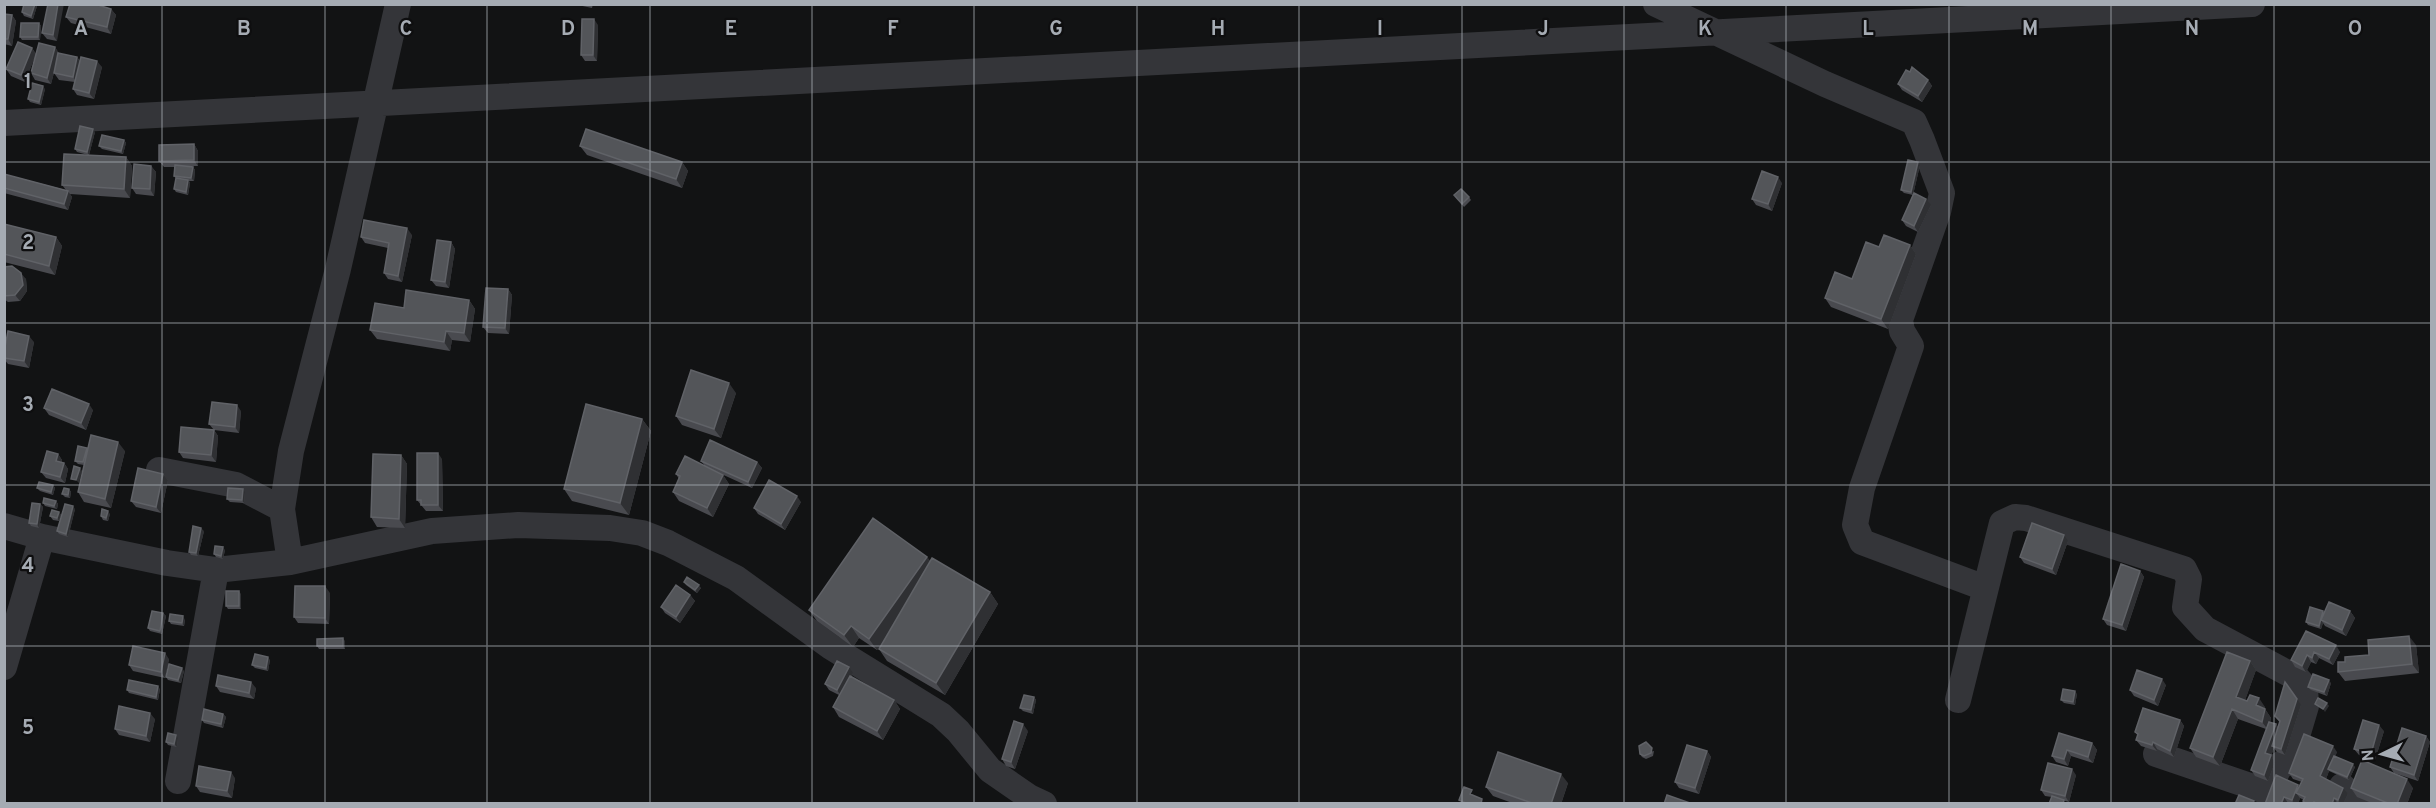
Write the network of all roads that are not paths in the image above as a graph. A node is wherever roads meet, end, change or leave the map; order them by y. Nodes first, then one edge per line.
1 (398, 4) edge
2 (1656, 4) edge
3 (2252, 4) edge
4 (1716, 33) junction
5 (376, 97) junction
6 (4, 113) edge
7 (4, 123) edge
8 (159, 470) edge
9 (282, 509) junction
10 (4, 526) edge
11 (42, 537) junction
12 (290, 562) junction
13 (216, 570) junction
14 (1985, 588) junction
15 (4, 667) edge
16 (1958, 700) dead end
17 (2156, 754) edge
18 (178, 781) dead end
19 (2342, 786) edge
20 (1044, 804) edge
21 (2362, 804) edge

1 - 5 street
2 - 4 street
3 - 4 street
4 - 5 street
4 - 14 street
5 - 6 street
5 - 7 street
5 - 9 street
8 - 9 street
9 - 12 street
10 - 11 street
11 - 13 street
11 - 15 street
12 - 13 street
12 - 20 street
13 - 18 street
14 - 16 street
14 - 17 street
19 - 21 street

